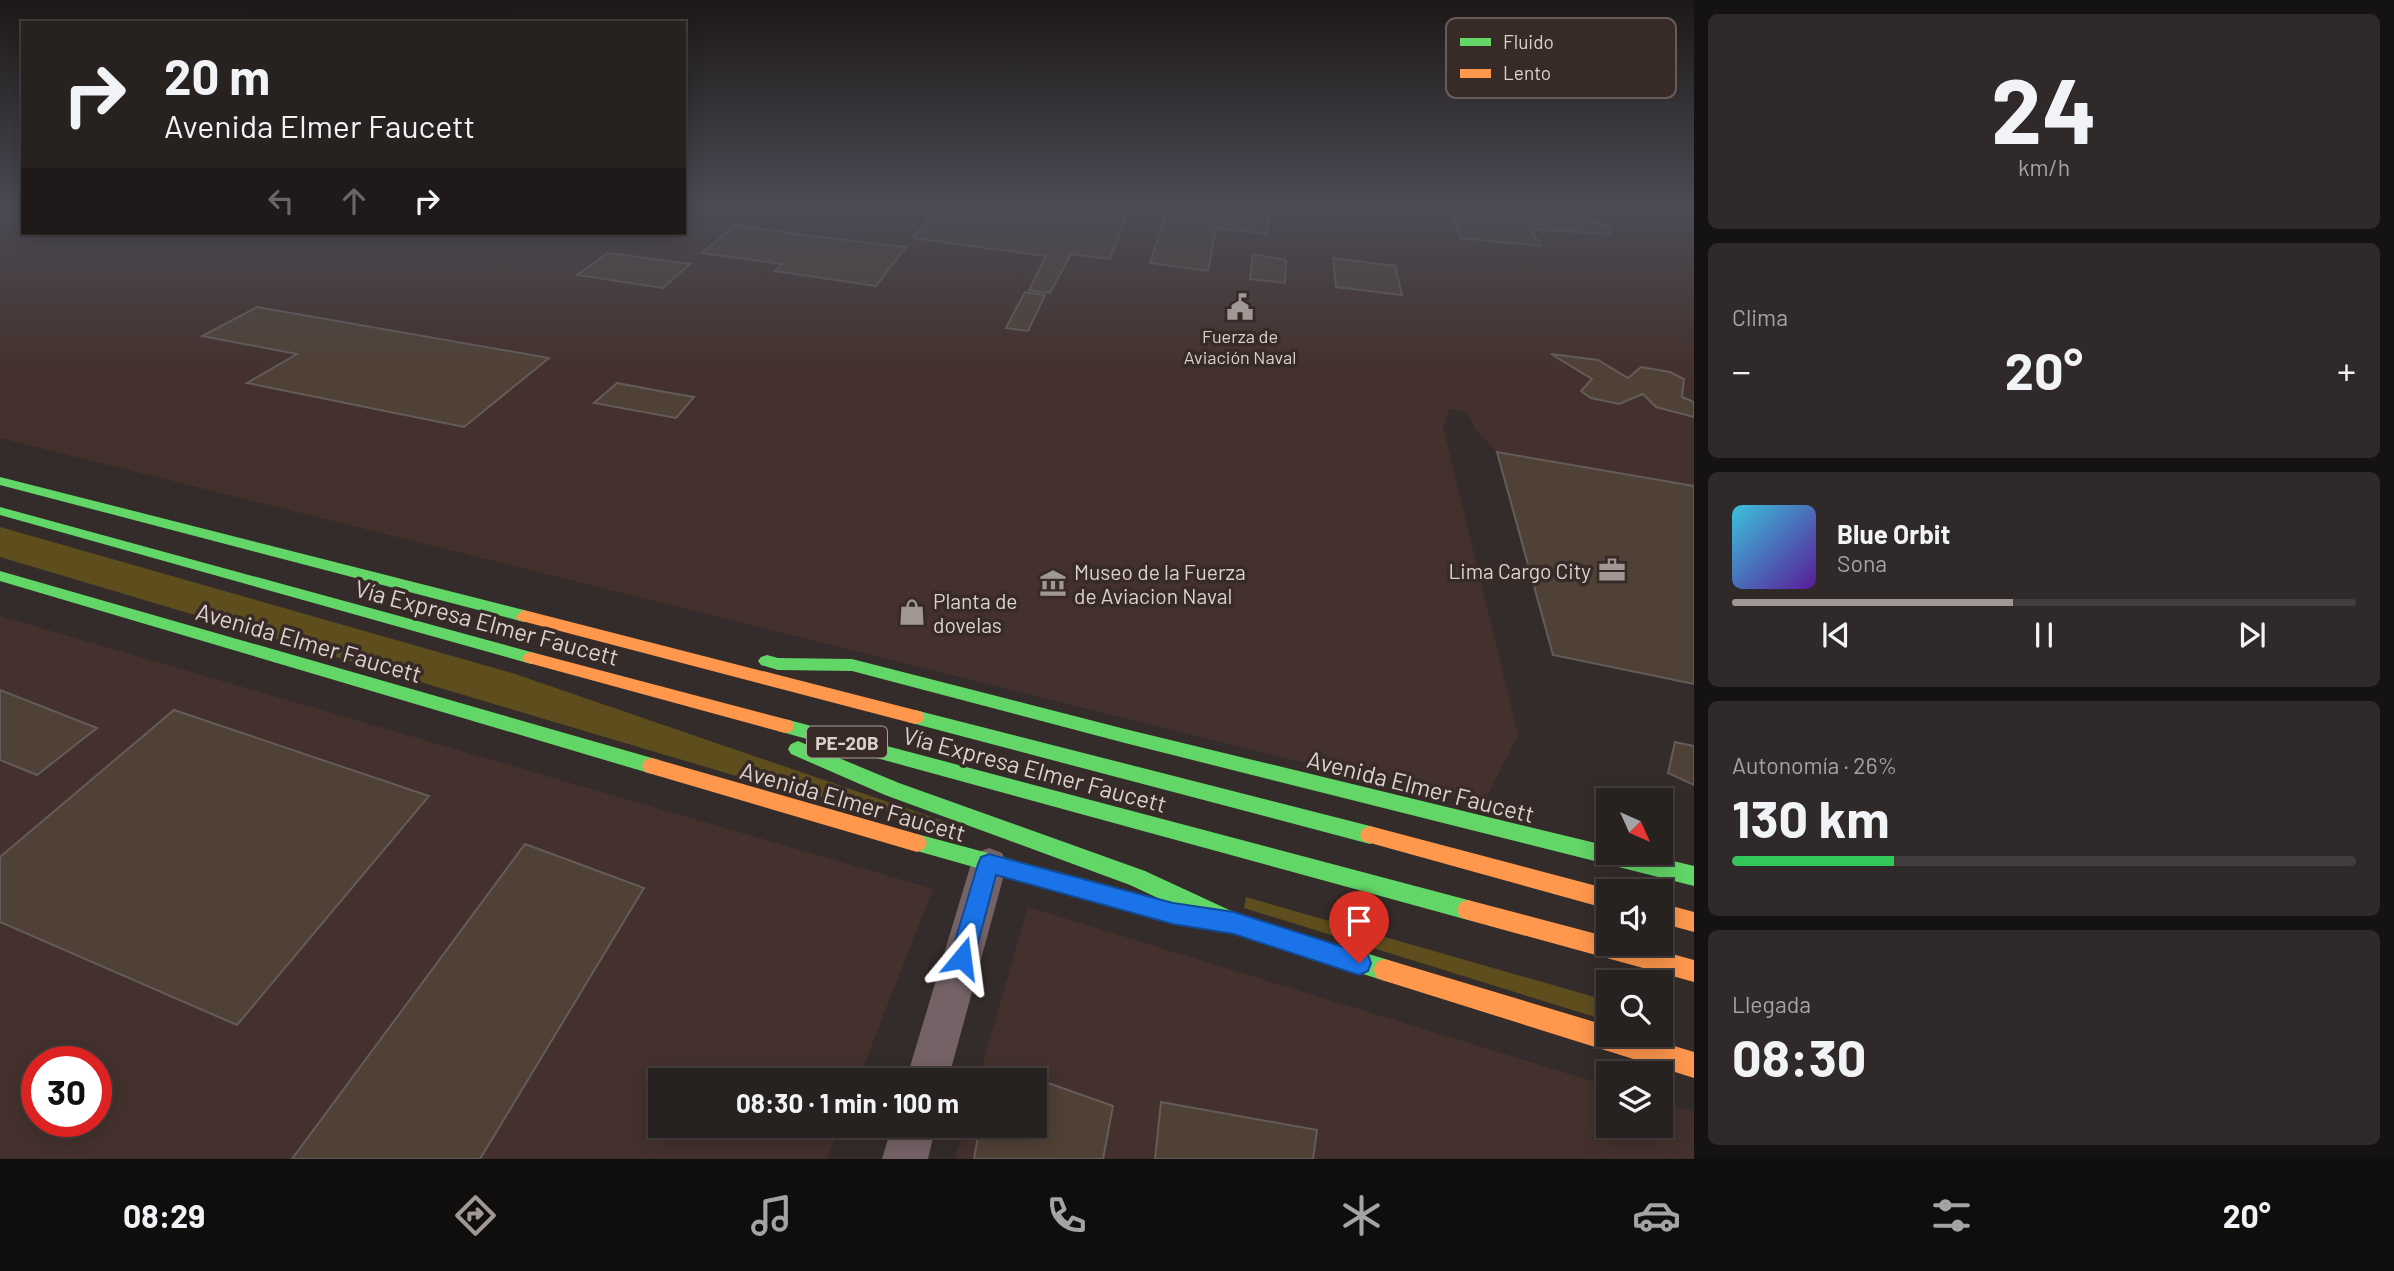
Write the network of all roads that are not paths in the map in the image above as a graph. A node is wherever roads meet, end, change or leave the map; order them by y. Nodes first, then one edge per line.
1 (0, 481) edge
2 (0, 512) edge
3 (0, 576) edge
4 (571, 629) junction
5 (664, 692) junction
6 (989, 864) junction
7 (1694, 876) edge
8 (1596, 895) edge
9 (1673, 916) edge
10 (1694, 922) edge
11 (1234, 923) junction
12 (1694, 971) edge
13 (1694, 1065) edge
14 (930, 1068) edge
15 (911, 1138) edge
16 (905, 1159) edge

1 - 4 main road, Vía Expresa Elmer Faucett / PE-20B
2 - 5 main road, Vía Expresa Elmer Faucett / PE-20B
3 - 6 main road, Avenida Elmer Faucett
4 - 7 main road, Avenida Elmer Faucett
4 - 8 main road, Vía Expresa Elmer Faucett / PE-20B
5 - 11 main road
5 - 12 main road, Vía Expresa Elmer Faucett / PE-20B
6 - 11 main road, Avenida Elmer Faucett
6 - 14 street
9 - 10 main road
11 - 13 main road, Avenida Elmer Faucett
15 - 16 street

